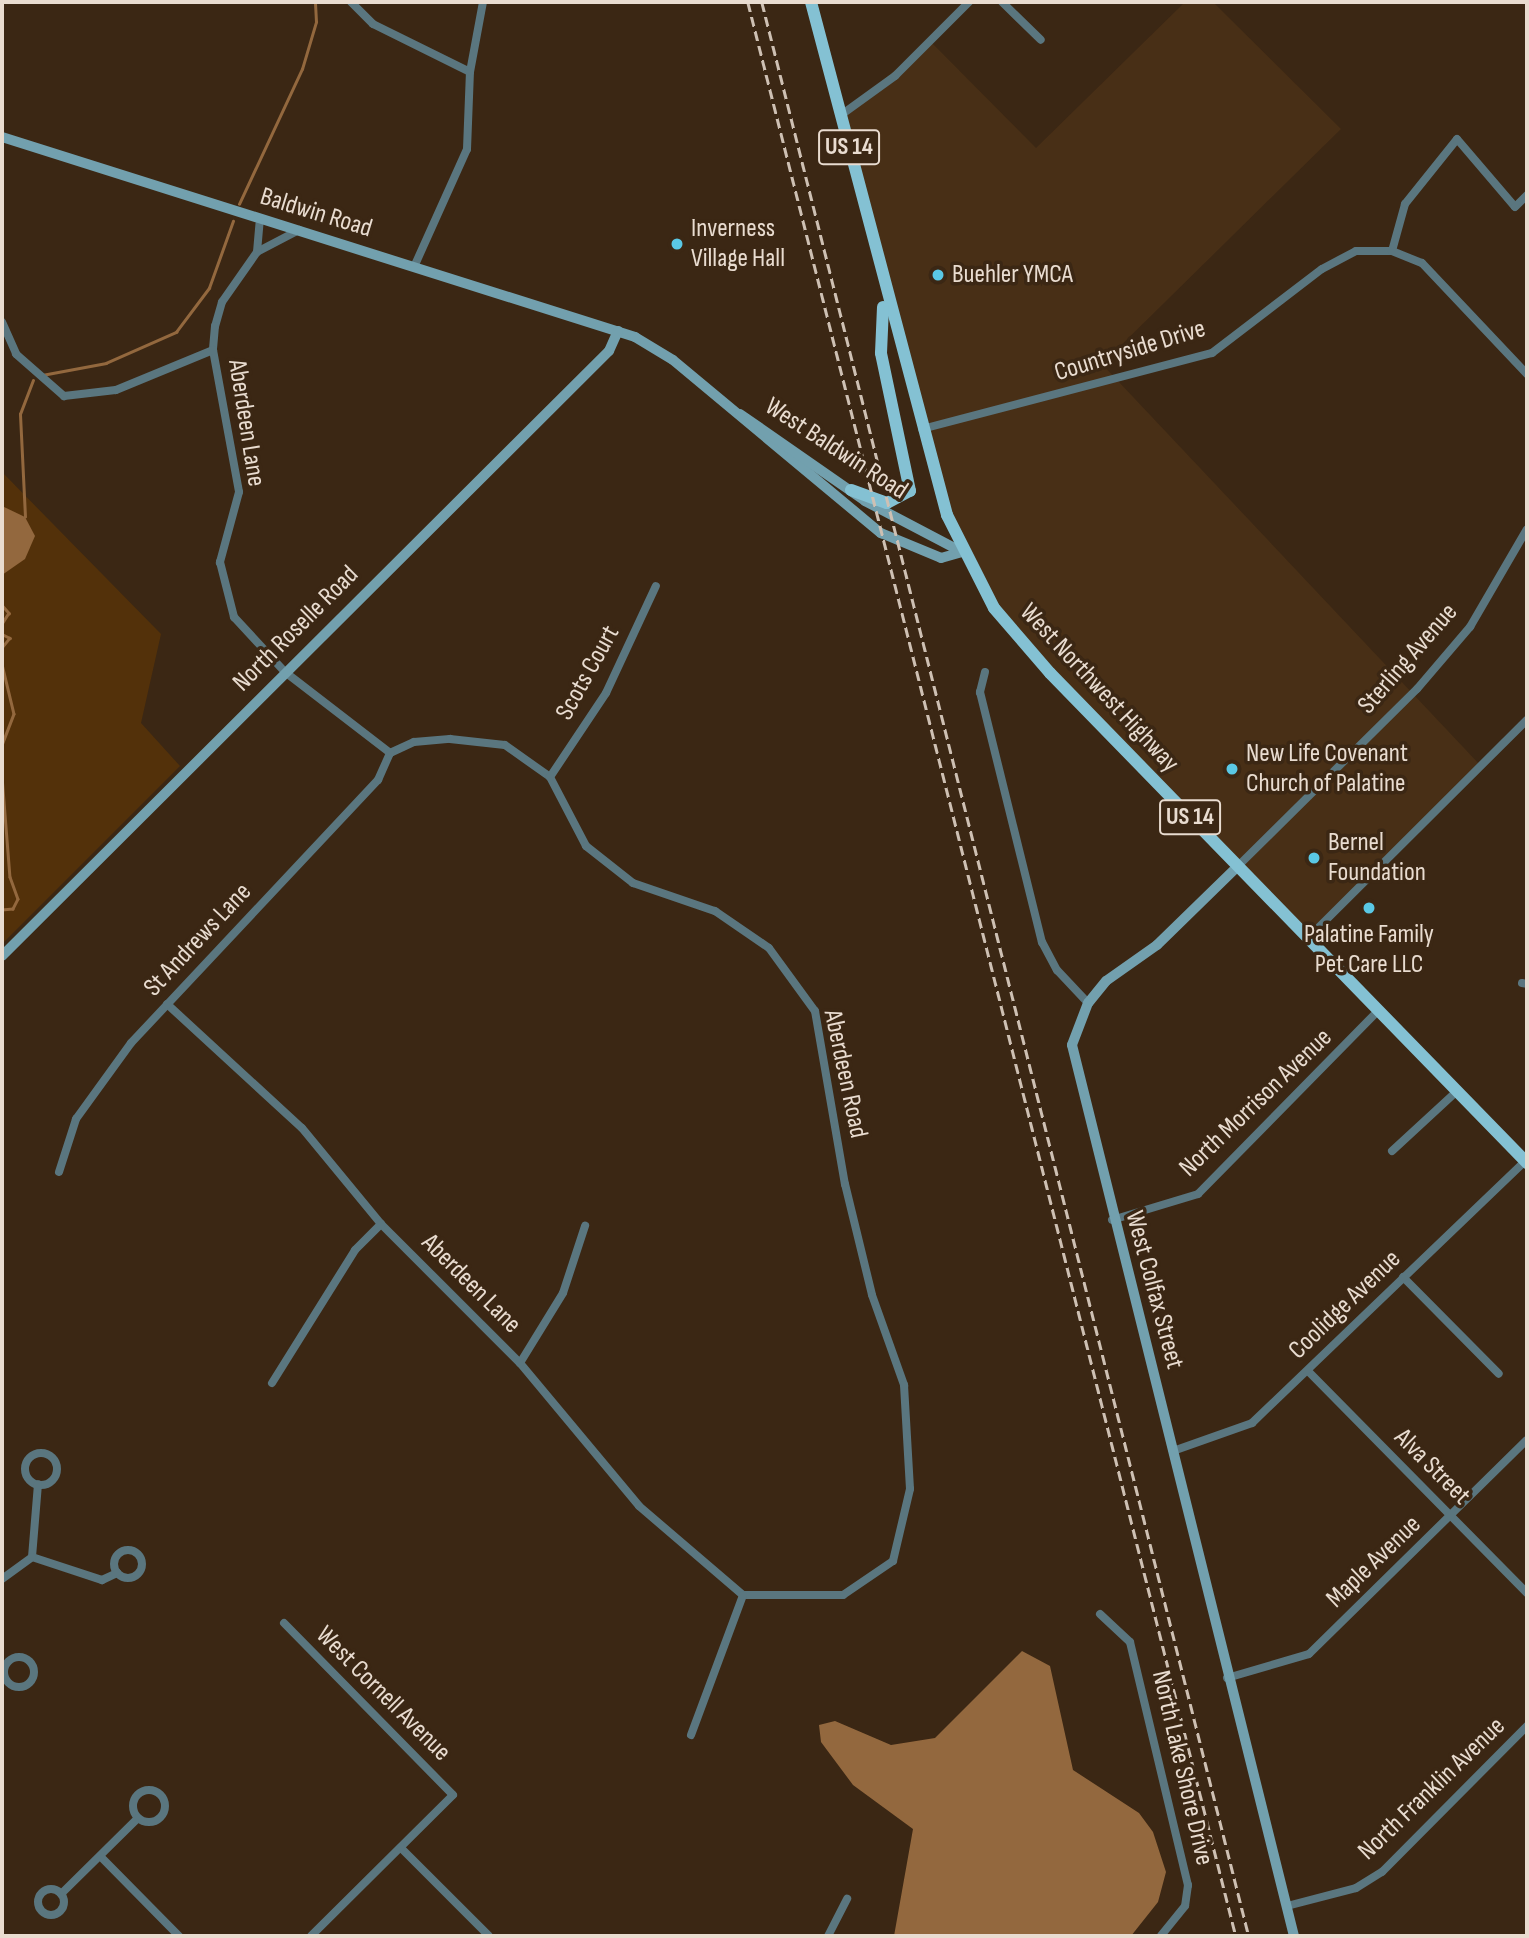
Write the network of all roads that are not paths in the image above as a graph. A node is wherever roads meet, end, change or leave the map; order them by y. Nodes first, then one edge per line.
1 (351, 2) edge
2 (483, 2) edge
3 (811, 2) edge
4 (969, 2) edge
5 (1002, 2) edge
6 (1041, 40) dead end
7 (470, 72) junction
8 (841, 115) junction
9 (2, 137) edge
10 (1527, 195) edge
11 (260, 219) junction
12 (299, 230) junction
13 (1392, 251) junction
14 (257, 252) junction
15 (414, 267) junction
16 (884, 293) junction
17 (2, 322) edge
18 (618, 331) junction
19 (214, 350) junction
20 (1527, 374) edge
21 (737, 413) junction
22 (922, 429) junction
23 (851, 491) junction
24 (1527, 529) edge
25 (962, 552) junction
26 (656, 586) dead end
27 (285, 672) junction
28 (985, 672) dead end
29 (1527, 720) edge
30 (390, 754) junction
31 (550, 778) junction
32 (1238, 866) junction
33 (1308, 938) junction
34 (2, 956) edge
35 (1088, 1003) junction
36 (167, 1004) junction
37 (1378, 1011) junction
38 (1457, 1091) junction
39 (1392, 1151) dead end
40 (1527, 1161) edge
41 (59, 1171) dead end
42 (1112, 1220) junction
43 (382, 1224) junction
44 (585, 1226) dead end
45 (1403, 1277) junction
46 (520, 1363) junction
47 (1308, 1371) junction
48 (1499, 1374) dead end
49 (272, 1383) dead end
50 (1527, 1440) edge
51 (1173, 1451) junction
52 (38, 1484) junction
53 (1451, 1517) junction
54 (32, 1557) junction
55 (117, 1573) dead end
56 (2, 1579) edge
57 (1527, 1593) edge
58 (743, 1595) junction
59 (1100, 1614) dead end
60 (284, 1623) dead end
61 (1227, 1678) junction
62 (1527, 1727) edge
63 (691, 1735) dead end
64 (138, 1818) junction
65 (401, 1848) junction
66 (102, 1858) junction
67 (61, 1894) dead end
68 (847, 1899) dead end
69 (1287, 1906) junction
70 (180, 1936) edge
71 (311, 1936) edge
72 (489, 1936) edge
73 (828, 1936) edge
74 (1161, 1936) edge
75 (1294, 1936) edge

1 - 7 street
2 - 7 street
3 - 8 main road, West Northwest Highway / US 14
4 - 8 street
5 - 6 street
7 - 15 street
8 - 16 main road, West Northwest Highway / US 14
9 - 11 street, Baldwin Road
10 - 13 street
11 - 12 street, Baldwin Road
11 - 14 street, Aberdeen Lane
12 - 14 street, Aberdeen Lane
12 - 15 street, Baldwin Road
13 - 20 street, Countryside Drive
13 - 22 street, Countryside Drive
14 - 19 street, Aberdeen Lane
15 - 18 street, Baldwin Road
16 - 22 main road, West Northwest Highway / US 14
16 - 23 main road
17 - 19 street
18 - 21 street, West Baldwin Road
18 - 27 street, North Roselle Road
19 - 27 street, Aberdeen Lane
21 - 23 street, West Baldwin Road
21 - 25 street, West Baldwin Road
22 - 25 main road, West Northwest Highway / US 14
23 - 25 street, West Baldwin Road
24 - 32 street, Sterling Avenue
25 - 32 main road, West Northwest Highway / US 14
26 - 31 street, Scots Court
27 - 30 street
27 - 34 street, North Roselle Road
28 - 35 street
29 - 33 street
30 - 31 street, Aberdeen Road
30 - 36 street, St Andrews Lane
31 - 58 street, Aberdeen Road
32 - 33 main road, West Northwest Highway / US 14
32 - 35 street, Sterling Avenue
33 - 37 main road, West Northwest Highway / US 14
35 - 42 street, West Colfax Street
36 - 41 street, St Andrews Lane
36 - 43 street, Aberdeen Lane
37 - 38 main road, West Northwest Highway / US 14
37 - 42 street, North Morrison Avenue
38 - 39 street
38 - 40 main road, West Northwest Highway / US 14
40 - 45 street, Coolidge Avenue
42 - 51 street, West Colfax Street
43 - 46 street, Aberdeen Lane
43 - 49 street
44 - 46 street
45 - 47 street, Coolidge Avenue
45 - 48 street
46 - 58 street, Aberdeen Lane
47 - 51 street, Coolidge Avenue
47 - 53 street, Alva Street
50 - 53 street, Maple Avenue
51 - 61 street, West Colfax Street
52 - 52 street
52 - 54 street
53 - 57 street, Alva Street
53 - 61 street, Maple Avenue
54 - 55 street
54 - 56 street
58 - 63 street
59 - 74 street, North Lake Shore Drive
60 - 65 street, West Cornell Avenue
61 - 69 street, West Colfax Street
62 - 69 street, North Franklin Avenue
64 - 64 street
64 - 66 street
65 - 71 street
65 - 72 street
66 - 67 street
66 - 70 street
68 - 73 street
69 - 75 street, West Colfax Street

